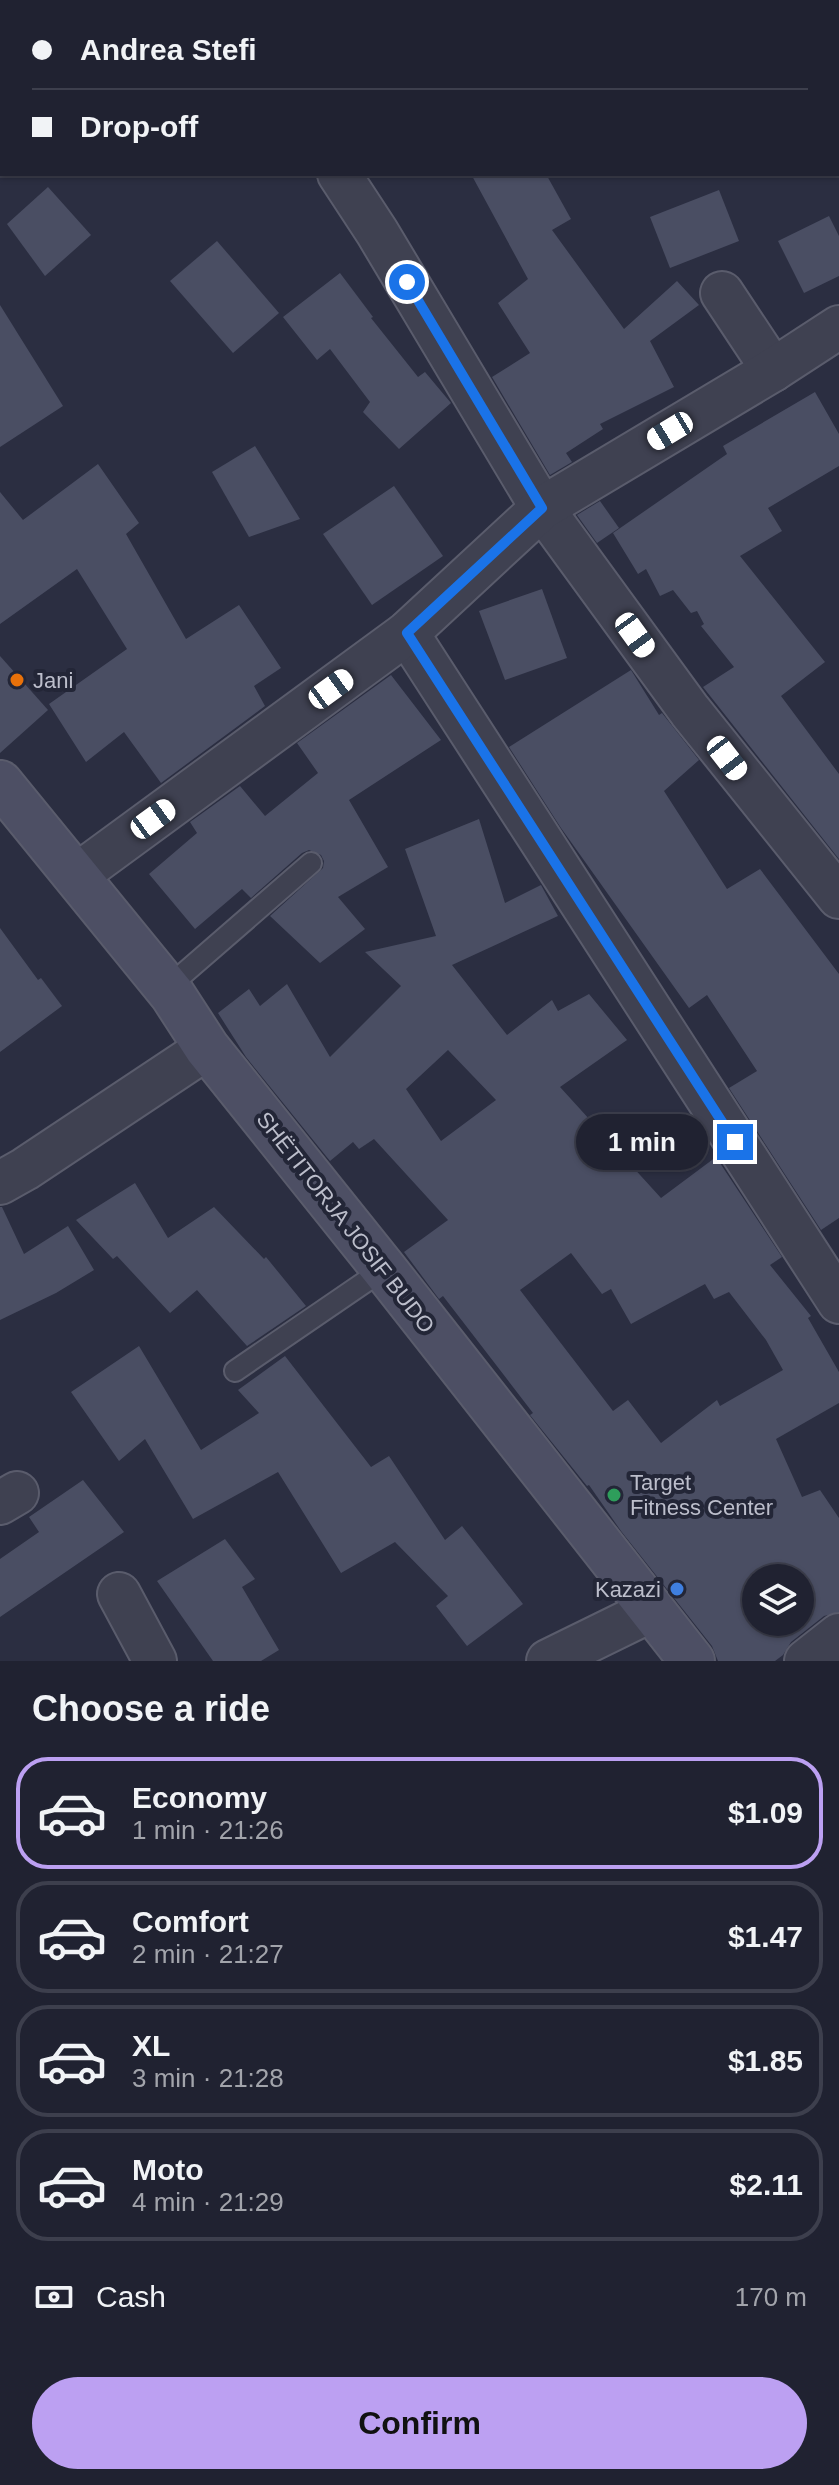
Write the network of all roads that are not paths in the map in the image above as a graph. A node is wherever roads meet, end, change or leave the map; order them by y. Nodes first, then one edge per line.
1 (340, 176) edge
2 (722, 293) dead end
3 (839, 327) edge
4 (773, 370) junction
5 (542, 508) junction
6 (407, 633) junction
7 (0, 783) edge
8 (311, 863) dead end
9 (77, 875) junction
10 (839, 897) edge
11 (167, 988) junction
12 (207, 1048) junction
13 (0, 1183) edge
14 (384, 1269) junction
15 (839, 1302) edge
16 (235, 1371) dead end
17 (119, 1594) dead end
18 (652, 1610) junction
19 (839, 1635) edge
20 (155, 1661) edge
21 (548, 1661) edge
22 (692, 1661) edge
23 (806, 1661) edge

1 - 5 street
2 - 4 street
3 - 4 street
4 - 5 street
5 - 6 street
5 - 10 street
6 - 9 street
6 - 15 street
7 - 9 main road, SHËTITORJA JOSIF BUDO
8 - 11 lane
9 - 11 main road, SHËTITORJA JOSIF BUDO
11 - 12 main road, SHËTITORJA JOSIF BUDO
12 - 13 street
12 - 14 main road, SHËTITORJA JOSIF BUDO
14 - 16 lane
14 - 18 main road, SHËTITORJA JOSIF BUDO
17 - 20 street
18 - 21 street
18 - 22 main road, SHËTITORJA JOSIF BUDO
19 - 23 street

